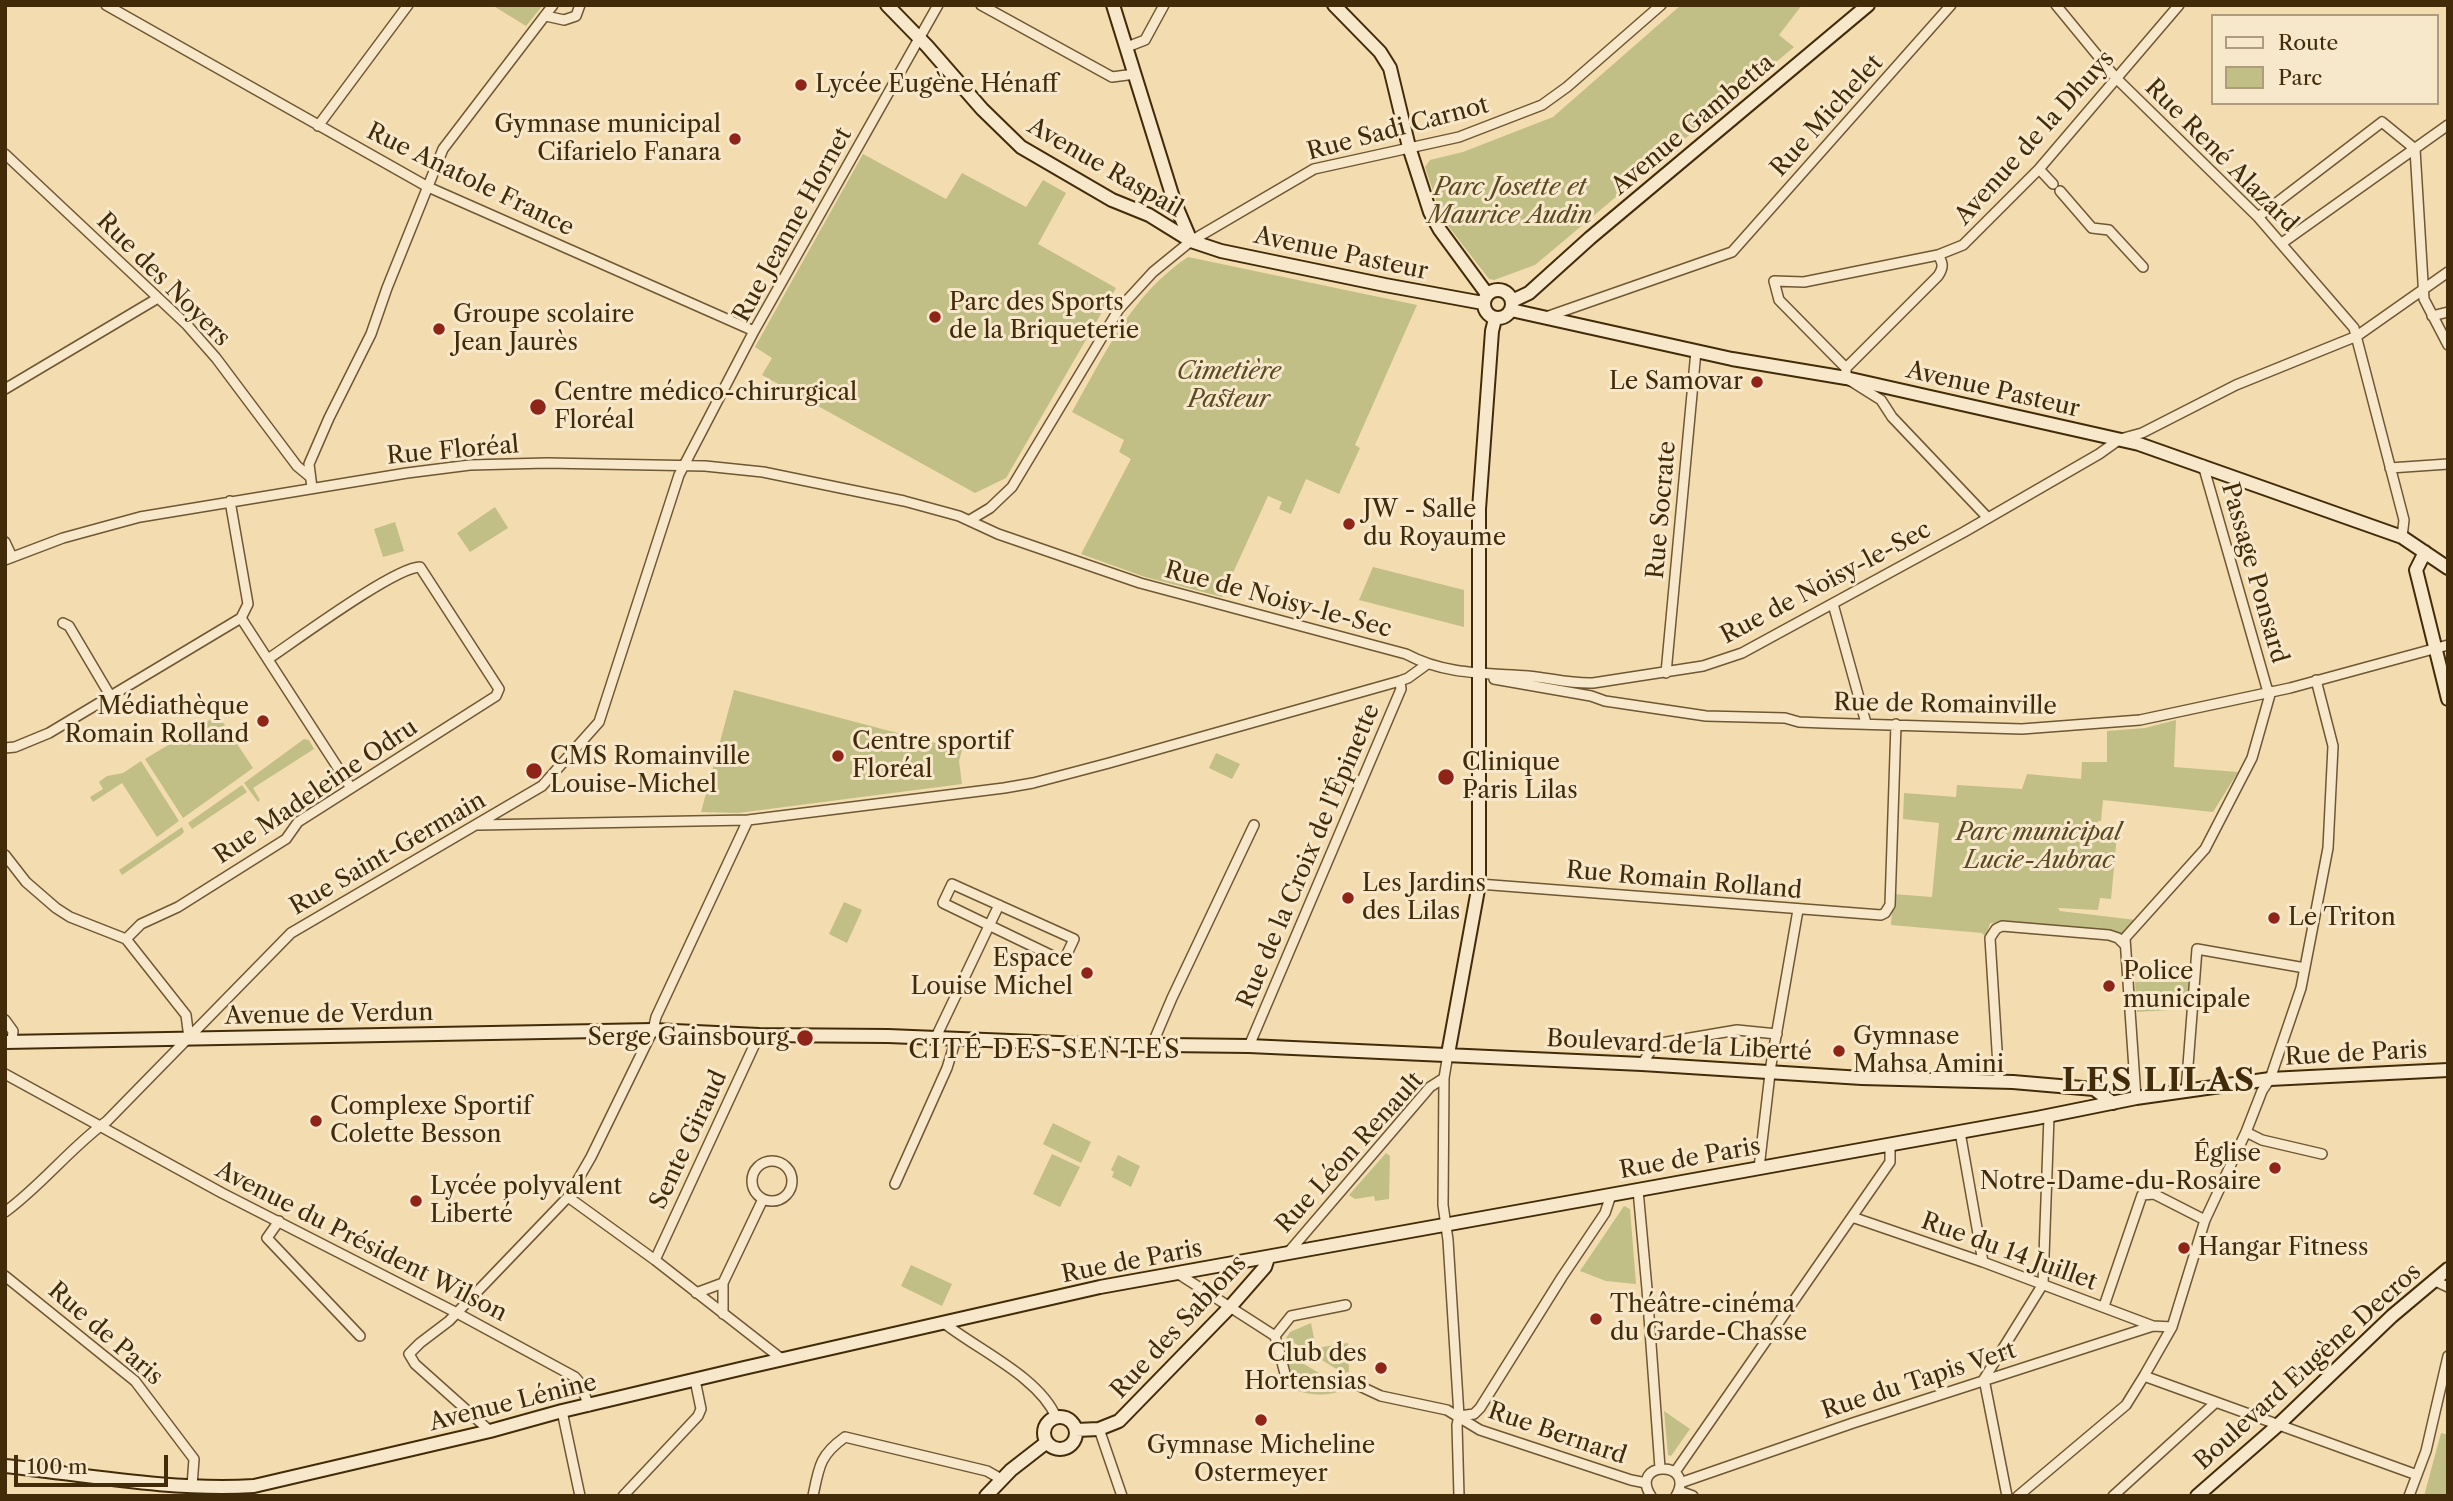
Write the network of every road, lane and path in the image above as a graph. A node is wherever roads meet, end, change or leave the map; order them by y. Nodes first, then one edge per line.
1 (106, 5) edge
2 (408, 5) edge
3 (553, 5) edge
4 (580, 5) edge
5 (887, 5) edge
6 (938, 5) edge
7 (981, 5) edge
8 (1113, 5) edge
9 (1164, 5) edge
10 (1334, 5) edge
11 (1661, 5) edge
12 (1868, 5) edge
13 (1951, 5) edge
14 (2056, 5) edge
15 (2179, 5) edge
16 (546, 16) junction
17 (920, 38) junction
18 (1127, 47) junction
19 (1135, 74) junction
20 (2116, 78) junction
21 (2448, 125) edge
22 (318, 126) junction
23 (1409, 147) junction
24 (2415, 149) junction
25 (5, 154) edge
26 (2039, 169) junction
27 (428, 187) junction
28 (2258, 217) junction
29 (1191, 241) junction
30 (2282, 243) junction
31 (1938, 254) junction
32 (2143, 267) dead end
33 (2448, 272) edge
34 (2422, 290) junction
35 (158, 298) junction
36 (1485, 298) junction
37 (1511, 306) junction
38 (2448, 312) edge
39 (2432, 316) junction
40 (1543, 318) junction
41 (1495, 319) junction
42 (754, 331) junction
43 (2357, 336) junction
44 (2448, 345) edge
45 (1696, 351) junction
46 (1846, 373) junction
47 (5, 389) edge
48 (2120, 439) junction
49 (2448, 464) edge
50 (2203, 465) junction
51 (684, 466) junction
52 (2390, 468) junction
53 (309, 476) junction
54 (312, 488) junction
55 (229, 501) junction
56 (1989, 518) junction
57 (970, 520) junction
58 (2402, 537) junction
59 (5, 542) edge
60 (2425, 552) junction
61 (9, 559) edge
62 (2448, 568) edge
63 (1833, 604) junction
64 (241, 618) junction
65 (63, 622) dead end
66 (2448, 645) edge
67 (2434, 647) junction
68 (268, 659) junction
69 (1426, 665) junction
70 (1479, 673) junction
71 (1666, 673) junction
72 (2316, 680) junction
73 (1400, 681) junction
74 (1594, 683) junction
75 (2270, 691) junction
76 (1592, 696) junction
77 (111, 697) junction
78 (2448, 699) edge
79 (1866, 723) junction
80 (1896, 724) junction
81 (5, 748) edge
82 (351, 788) junction
83 (748, 820) junction
84 (477, 825) junction
85 (1254, 825) dead end
86 (5, 855) edge
87 (1479, 884) junction
88 (999, 905) junction
89 (1798, 910) junction
90 (990, 925) junction
91 (126, 939) junction
92 (2124, 941) junction
93 (2305, 968) junction
94 (5, 1020) edge
95 (653, 1030) junction
96 (1776, 1034) junction
97 (759, 1035) junction
98 (189, 1038) junction
99 (936, 1038) junction
100 (956, 1039) junction
101 (9, 1042) edge
102 (1152, 1045) junction
103 (1248, 1046) junction
104 (1448, 1054) junction
105 (1642, 1064) junction
106 (2448, 1070) edge
107 (1770, 1071) junction
108 (5, 1074) edge
109 (1444, 1078) junction
110 (2270, 1079) junction
111 (1999, 1082) junction
112 (2186, 1091) junction
113 (2136, 1098) junction
114 (2113, 1103) junction
115 (2049, 1116) junction
116 (100, 1126) junction
117 (1960, 1132) junction
118 (2246, 1132) junction
119 (1890, 1145) junction
120 (2322, 1154) dead end
121 (1759, 1168) junction
122 (895, 1184) dead end
123 (1637, 1190) junction
124 (1611, 1195) junction
125 (568, 1197) junction
126 (763, 1199) junction
127 (5, 1212) edge
128 (1852, 1217) junction
129 (2205, 1220) junction
130 (279, 1221) junction
131 (1445, 1225) junction
132 (1286, 1255) junction
133 (1268, 1258) junction
134 (655, 1260) junction
135 (1983, 1262) junction
136 (2448, 1269) edge
137 (1177, 1273) junction
138 (5, 1276) edge
139 (2433, 1280) junction
140 (723, 1283) junction
141 (2043, 1284) junction
142 (2448, 1287) edge
143 (696, 1293) junction
144 (1346, 1305) dead end
145 (2104, 1306) junction
146 (1230, 1307) junction
147 (457, 1313) junction
148 (723, 1314) junction
149 (944, 1323) junction
150 (2153, 1326) junction
151 (2172, 1327) junction
152 (360, 1336) dead end
153 (1275, 1336) junction
154 (2448, 1356) edge
155 (783, 1360) junction
156 (2144, 1376) junction
157 (1984, 1379) junction
158 (695, 1380) junction
159 (1287, 1381) dead end
160 (1353, 1383) dead end
161 (2214, 1403) junction
162 (589, 1406) junction
163 (562, 1411) junction
164 (1459, 1416) junction
165 (1056, 1417) junction
166 (2277, 1426) junction
167 (1099, 1429) junction
168 (1076, 1430) junction
169 (490, 1431) junction
170 (1047, 1442) junction
171 (5, 1466) edge
172 (1660, 1468) junction
173 (1675, 1472) junction
174 (2417, 1475) junction
175 (1001, 1479) junction
176 (192, 1486) junction
177 (1648, 1490) edge
178 (1678, 1490) edge
179 (255, 1491) edge
180 (580, 1496) edge
181 (623, 1496) edge
182 (813, 1496) edge
183 (986, 1496) edge
184 (1122, 1496) edge
185 (1459, 1496) edge
186 (1636, 1496) edge
187 (1693, 1496) edge
188 (2007, 1496) edge
189 (2018, 1496) edge
190 (2113, 1496) edge
191 (2197, 1496) edge
192 (2409, 1496) edge

1 - 22 street, Rue Anatole France
2 - 22 street
3 - 16 street
4 - 16 street
5 - 17 main road, Avenue Raspail
6 - 17 street, Rue Jeanne Hornet
7 - 19 street
8 - 18 main road
9 - 18 street
10 - 23 main road
11 - 23 street, Rue Sadi Carnot
12 - 37 main road, Avenue Gambetta
13 - 40 street, Rue Michelet
14 - 20 street, Rue René Alazard
15 - 20 street, Avenue de la Dhuys
16 - 27 street
17 - 29 main road, Avenue Raspail
17 - 42 street, Rue Jeanne Hornet
18 - 19 main road
19 - 29 main road
20 - 26 street, Avenue de la Dhuys
20 - 28 street, Rue René Alazard
21 - 24 street
22 - 27 street, Rue Anatole France
23 - 29 street, Rue Sadi Carnot
23 - 36 main road
24 - 28 street
24 - 30 street
24 - 34 street
25 - 35 street, Rue des Noyers
26 - 31 street, Avenue de la Dhuys
26 - 32 street
27 - 42 street, Rue Anatole France
27 - 53 street
28 - 30 street, Rue René Alazard
29 - 36 main road, Avenue Pasteur
29 - 57 street, Rue Sadi Carnot
30 - 43 street, Rue René Alazard
31 - 46 street
31 - 46 street, Avenue de la Dhuys
33 - 34 street, Rue de Noisy-le-Sec
34 - 39 street
34 - 43 street, Rue de Noisy-le-Sec
35 - 47 street
35 - 53 street, Rue des Noyers
36 - 37 main road
36 - 41 main road
37 - 40 main road, Avenue Pasteur
37 - 41 main road
38 - 39 street
39 - 44 street
40 - 45 main road, Avenue Pasteur
41 - 70 main road
42 - 51 street, Rue Jeanne Hornet
43 - 48 street, Rue de Noisy-le-Sec
43 - 52 street
45 - 46 main road, Avenue Pasteur
45 - 71 street, Rue Socrate
46 - 48 main road, Avenue Pasteur
46 - 56 street
48 - 50 main road, Avenue Pasteur
48 - 56 street, Rue de Noisy-le-Sec
49 - 52 street
50 - 58 main road, Avenue Pasteur
50 - 75 street, Passage Ponsard
51 - 54 street, Rue Floréal
51 - 57 street, Rue Floréal
51 - 84 street, Rue Saint-Germain
52 - 58 street
53 - 54 street
54 - 55 street, Rue Floréal
55 - 61 street, Rue Floréal
55 - 64 street
56 - 63 street, Rue de Noisy-le-Sec
57 - 69 street, Rue de Noisy-le-Sec
58 - 60 main road, Avenue Pasteur
59 - 61 street
60 - 62 main road, Avenue Pasteur
60 - 67 main road
63 - 71 street, Rue de Noisy-le-Sec
63 - 79 street
64 - 68 street
64 - 77 street
65 - 77 street
66 - 67 street, Rue de Romainville
67 - 72 street, Rue de Romainville
67 - 78 main road
68 - 82 street
68 - 82 street, Rue Madeleine Odru
69 - 70 street, Rue de Noisy-le-Sec
69 - 73 street
70 - 74 street, Rue de Noisy-le-Sec
70 - 76 street, Rue de Romainville
70 - 87 main road
71 - 74 street, Rue de Noisy-le-Sec
72 - 75 street, Rue de Romainville
72 - 93 street
73 - 83 street
73 - 103 street, Rue de la Croix de l'Épinette
74 - 76 street
75 - 80 street, Rue de Romainville
75 - 92 street
76 - 79 street, Rue de Romainville
77 - 81 street
79 - 80 street, Rue de Romainville
80 - 89 street, Rue Romain Rolland
82 - 91 street, Rue Madeleine Odru
83 - 84 street
83 - 95 street
84 - 98 street, Rue Saint-Germain
85 - 102 street
86 - 91 street
87 - 89 street, Rue Romain Rolland
87 - 104 main road
88 - 90 street
88 - 90 street
88 - 90 street
89 - 96 street
90 - 99 street
91 - 98 street
92 - 111 street
92 - 113 street
93 - 110 street
93 - 112 street
94 - 101 street
95 - 97 main road, Avenue de Verdun
95 - 98 main road, Avenue de Verdun
95 - 125 street
96 - 105 street
96 - 107 street
97 - 99 main road, Avenue de Verdun
97 - 134 street, Sente Giraud
98 - 101 main road, Avenue de Verdun
98 - 116 street, Rue Saint-Germain
99 - 100 main road, Avenue de Verdun
100 - 102 main road, Boulevard de la Liberté
100 - 122 street
102 - 103 main road, Boulevard de la Liberté
103 - 104 main road, Boulevard de la Liberté
104 - 105 main road, Boulevard de la Liberté
104 - 109 street
105 - 107 main road, Boulevard de la Liberté
106 - 110 main road, Rue de Paris
107 - 111 main road, Boulevard de la Liberté
107 - 121 street
108 - 116 street, Avenue du Président Wilson
109 - 131 street
109 - 132 street, Rue Léon Renault
110 - 112 main road, Rue de Paris
110 - 118 street
111 - 114 main road, Boulevard de la Liberté
112 - 113 main road, Rue de Paris
113 - 114 main road, Rue de Paris
114 - 115 main road, Rue de Paris
115 - 117 main road, Rue de Paris
115 - 141 street
116 - 127 street, Rue Saint-Germain
116 - 130 street, Avenue du Président Wilson
117 - 119 main road, Rue de Paris
117 - 135 street
118 - 120 street
118 - 129 street
119 - 121 main road, Rue de Paris
119 - 128 street
121 - 123 main road, Rue de Paris
123 - 124 main road, Rue de Paris
123 - 172 street
124 - 131 main road, Rue de Paris
124 - 164 street
125 - 134 street
125 - 147 street
126 - 126 street
126 - 140 street
128 - 135 street, Rue du 14 Juillet
128 - 173 street
129 - 145 street
129 - 151 street
130 - 147 street, Avenue du Président Wilson
130 - 152 street
131 - 132 main road, Rue de Paris
131 - 164 street
132 - 133 main road, Rue de Paris
133 - 137 main road, Rue de Paris
133 - 146 main road, Rue des Sablons
134 - 143 street
135 - 141 street, Rue du 14 Juillet
136 - 139 main road, Boulevard Eugène Decros
137 - 146 street
137 - 149 main road, Rue de Paris
138 - 176 street, Rue de Paris
139 - 142 street
139 - 166 main road, Boulevard Eugène Decros
140 - 143 street
140 - 148 street
141 - 145 street, Rue du 14 Juillet
141 - 157 street
143 - 148 street
144 - 153 street
145 - 150 street, Rue du 14 Juillet
146 - 153 street
146 - 167 main road, Rue des Sablons
147 - 162 street, Avenue du Président Wilson
147 - 169 street
148 - 155 street
149 - 155 main road, Rue de Paris
149 - 165 street
150 - 151 street, Rue du Tapis Vert
150 - 157 street, Rue du Tapis Vert
151 - 156 street
153 - 159 street
154 - 174 street
155 - 158 main road, Avenue Lénine
156 - 161 street
156 - 189 street
157 - 178 street, Rue du Tapis Vert
157 - 188 street
158 - 162 main road, Avenue Lénine
158 - 181 street
160 - 164 street, Rue Bernard
161 - 166 street
161 - 190 street
162 - 163 main road, Avenue Lénine
163 - 169 main road, Avenue Lénine
163 - 180 street
164 - 177 street, Rue Bernard
164 - 185 street
165 - 168 main road
165 - 170 main road
166 - 174 street
166 - 191 main road, Boulevard Eugène Decros
167 - 168 main road, Rue des Sablons
167 - 184 street
168 - 170 main road
169 - 179 main road, Avenue Lénine
170 - 175 main road
171 - 176 main road
172 - 173 street
172 - 177 street
173 - 178 street
174 - 192 street
175 - 182 street
175 - 183 main road
176 - 179 main road
177 - 186 street
178 - 187 street

